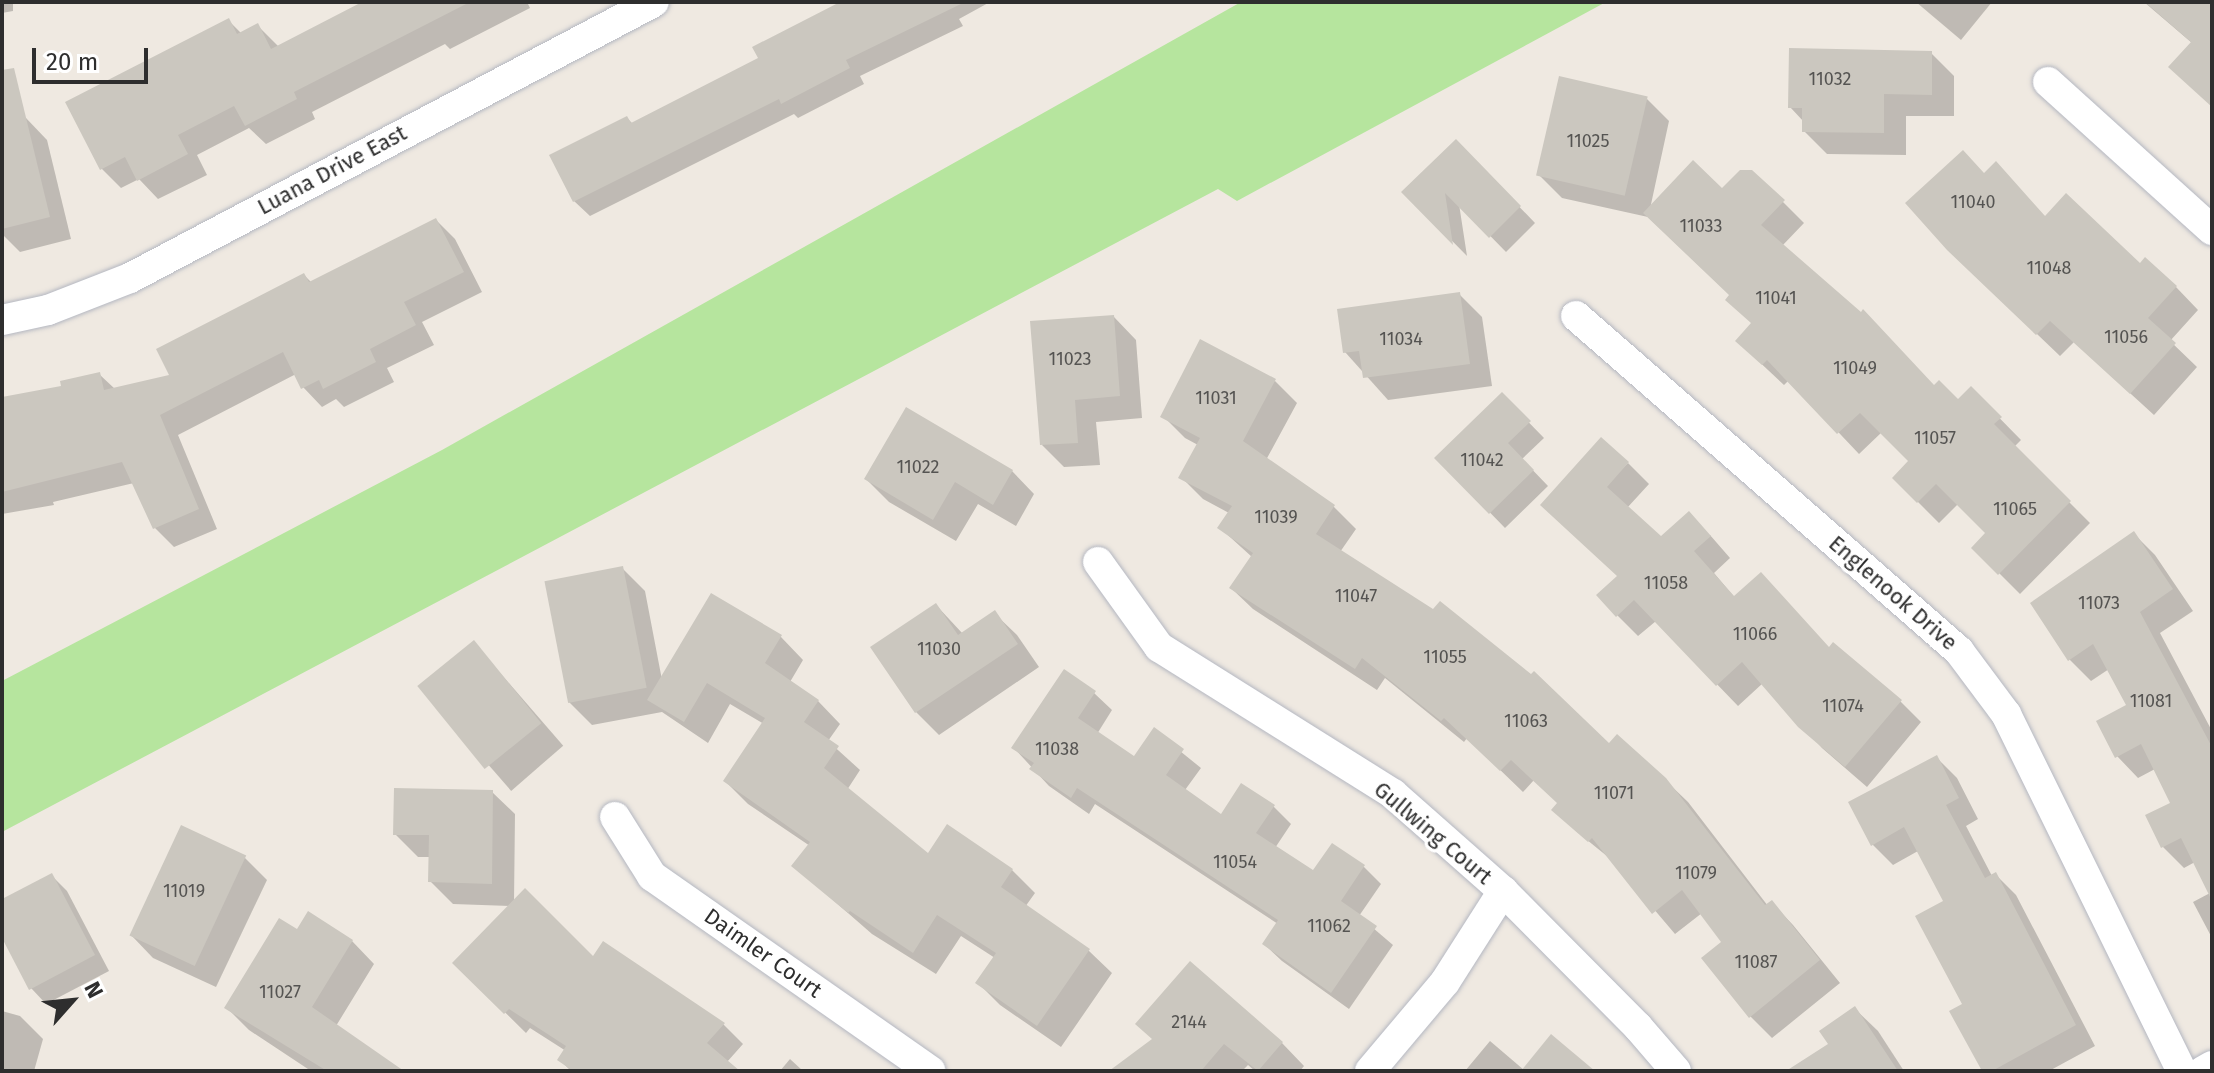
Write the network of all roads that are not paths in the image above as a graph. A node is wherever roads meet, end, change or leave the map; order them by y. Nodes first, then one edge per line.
1 (654, 2) edge
2 (2048, 82) dead end
3 (2212, 230) edge
4 (1576, 316) dead end
5 (2, 320) edge
6 (1098, 562) dead end
7 (615, 817) dead end
8 (1503, 891) junction
9 (2212, 1066) edge
10 (930, 1071) edge
11 (1370, 1071) edge
12 (1676, 1071) edge
13 (2182, 1071) edge
14 (2203, 1071) edge

1 - 5 street, Luana Drive East
2 - 3 street
4 - 13 street, Englenook Drive
6 - 8 street, Gullwing Court
7 - 10 street, Daimler Court
8 - 11 street
8 - 12 street, Gullwing Court
9 - 14 street

